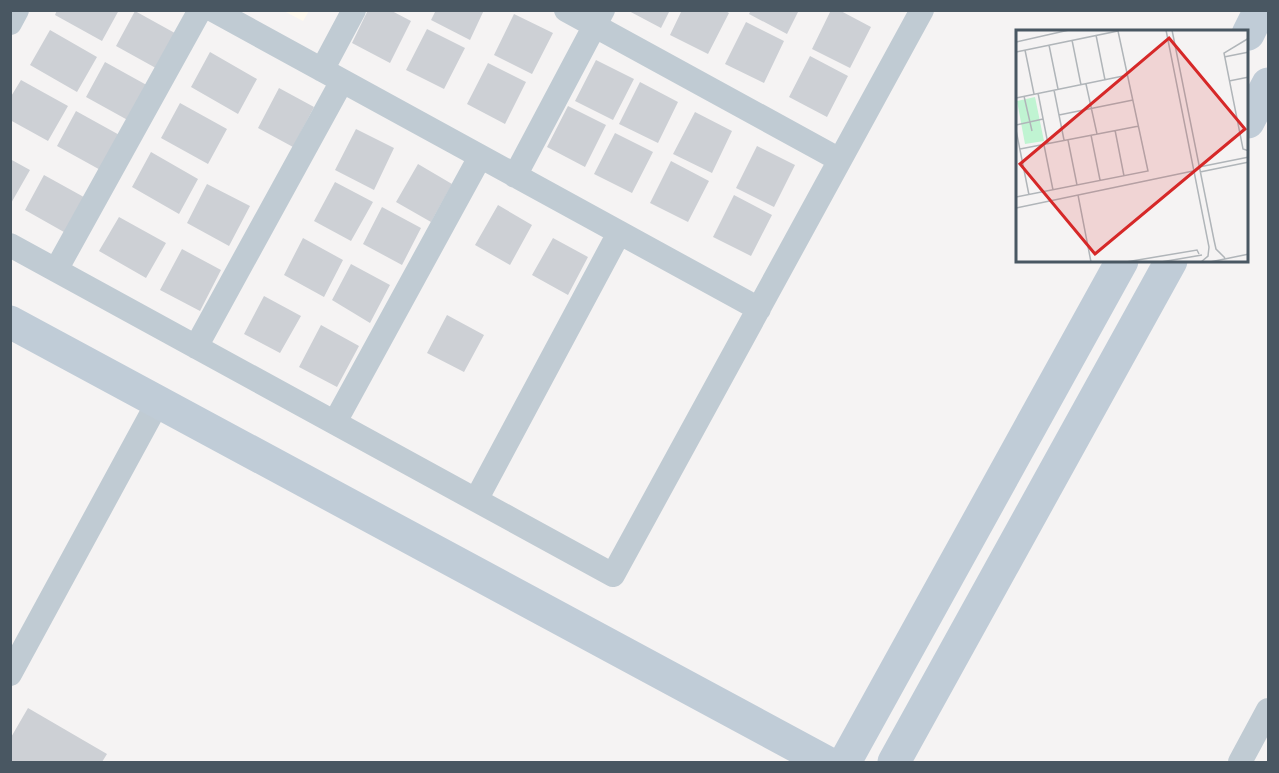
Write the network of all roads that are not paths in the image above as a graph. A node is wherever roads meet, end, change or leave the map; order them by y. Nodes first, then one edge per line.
1 (17, 10) edge
2 (200, 10) edge
3 (354, 10) edge
4 (566, 10) edge
5 (1260, 10) edge
6 (919, 12) edge
7 (223, 13) edge
8 (599, 18) edge
9 (10, 23) edge
10 (1249, 32) edge
11 (332, 76) junction
12 (1269, 84) edge
13 (1249, 120) edge
14 (480, 157) junction
15 (840, 160) junction
16 (514, 176) junction
17 (619, 233) junction
18 (10, 245) edge
19 (1121, 262) edge
20 (1170, 262) edge
21 (56, 270) junction
22 (759, 309) junction
23 (10, 322) edge
24 (196, 346) junction
25 (158, 402) junction
26 (335, 422) junction
27 (476, 500) junction
28 (10, 675) edge
29 (1269, 710) edge
30 (1253, 753) edge
31 (841, 757) edge
32 (893, 762) edge

1 - 9 street
2 - 21 street
3 - 11 street
4 - 8 street
5 - 10 street
6 - 15 street
7 - 11 street
8 - 15 street
8 - 16 street
11 - 14 street
11 - 24 street
12 - 13 street
14 - 16 street
14 - 26 street
15 - 22 street
16 - 17 street
17 - 22 street
17 - 27 street
18 - 21 street
19 - 31 street
20 - 32 street
21 - 24 street
22 - 27 street
23 - 25 street
24 - 26 street
25 - 28 street
25 - 31 street
26 - 27 street
29 - 30 street
31 - 32 street

